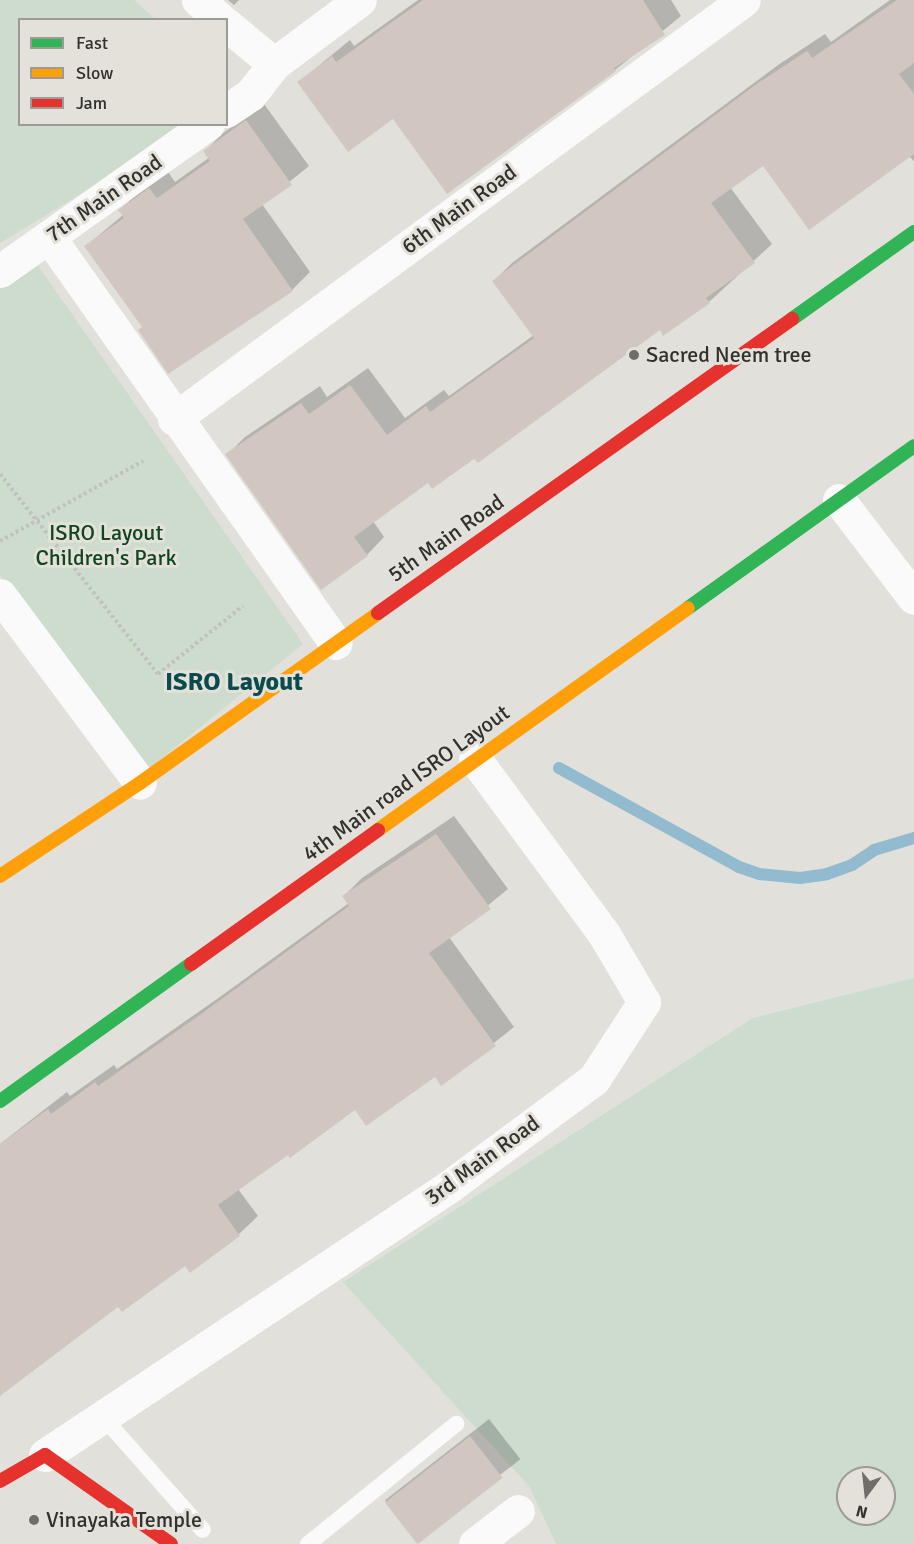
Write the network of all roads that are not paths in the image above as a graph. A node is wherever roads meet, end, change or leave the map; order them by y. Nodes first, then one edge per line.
1 (198, 0) edge
2 (360, 0) edge
3 (744, 0) edge
4 (219, 18) edge
5 (228, 26) edge
6 (274, 64) junction
7 (228, 110) edge
8 (205, 126) edge
9 (914, 231) edge
10 (49, 237) junction
11 (0, 271) edge
12 (174, 419) junction
13 (914, 446) edge
14 (839, 500) junction
15 (0, 594) edge
16 (914, 598) edge
17 (335, 643) junction
18 (474, 759) junction
19 (140, 783) junction
20 (0, 876) edge
21 (0, 1101) edge
22 (102, 1416) junction
23 (456, 1424) dead end
24 (45, 1455) junction
25 (0, 1481) edge
26 (518, 1511) dead end
27 (203, 1530) dead end
28 (171, 1544) edge
29 (308, 1544) edge
30 (475, 1544) edge

1 - 4 street
2 - 6 street
3 - 12 street, 6th Main Road
5 - 6 street
6 - 7 street
8 - 10 street, 7th Main Road
9 - 17 street, 5th Main Road
10 - 11 street, 7th Main Road
10 - 12 street
12 - 17 street
13 - 14 street, 4th Main road ISRO Layout
14 - 16 street
14 - 18 street, 4th Main road ISRO Layout
15 - 19 street
17 - 19 street, 5th Main Road
18 - 21 street, 4th Main road ISRO Layout
18 - 22 street, 3rd Main Road
19 - 20 street, 5th Main Road
22 - 24 street, 3rd Main Road
22 - 27 lane
23 - 29 lane
24 - 25 street, 3rd Main Road
24 - 28 street
26 - 30 street

